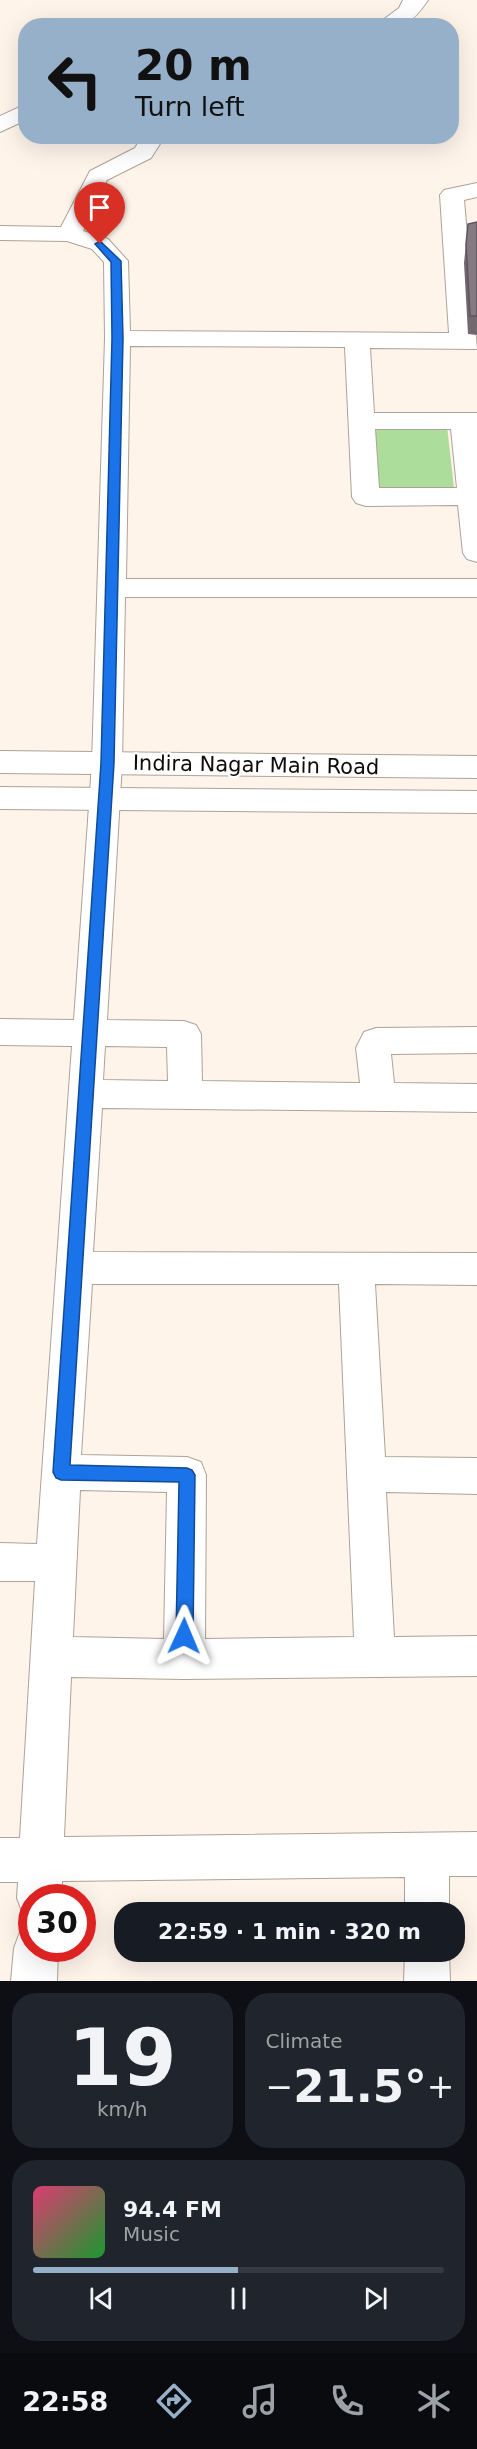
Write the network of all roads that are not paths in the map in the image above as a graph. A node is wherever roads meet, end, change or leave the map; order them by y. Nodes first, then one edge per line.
1 (418, 0) edge
2 (398, 18) edge
3 (18, 115) edge
4 (0, 125) edge
5 (149, 144) edge
6 (477, 190) edge
7 (0, 233) edge
8 (69, 234) junction
9 (118, 338) junction
10 (357, 341) junction
11 (469, 341) edge
12 (362, 421) junction
13 (470, 421) edge
14 (471, 496) junction
15 (477, 553) edge
16 (112, 588) junction
17 (477, 588) edge
18 (0, 762) edge
19 (107, 763) junction
20 (477, 767) edge
21 (0, 798) edge
22 (106, 799) junction
23 (477, 802) edge
24 (0, 1032) edge
25 (90, 1032) junction
26 (477, 1040) edge
27 (86, 1094) junction
28 (186, 1094) junction
29 (378, 1097) junction
30 (477, 1098) edge
31 (76, 1268) junction
32 (356, 1268) junction
33 (477, 1269) edge
34 (61, 1472) junction
35 (366, 1474) junction
36 (477, 1476) edge
37 (0, 1562) edge
38 (57, 1563) junction
39 (477, 1656) edge
40 (50, 1657) junction
41 (375, 1658) junction
42 (184, 1659) junction
43 (427, 1854) junction
44 (477, 1854) edge
45 (26, 1873) edge
46 (427, 1902) edge
47 (35, 1962) edge
48 (427, 1962) edge
49 (34, 1981) edge
50 (427, 1981) edge

1 - 2 street
3 - 4 street
5 - 8 street
6 - 11 street
7 - 8 street
8 - 9 street
9 - 10 street
9 - 16 street
10 - 11 street
10 - 12 street
12 - 13 street
12 - 14 street
13 - 14 street
14 - 15 street
16 - 17 street
16 - 19 street
18 - 19 street, Indira Nagar Main Road
19 - 20 street, Indira Nagar Main Road
19 - 22 street
21 - 22 street, Indira Nagar Main Road
22 - 23 street, Indira Nagar Main Road
22 - 25 street
24 - 25 street
25 - 27 street
25 - 28 street
26 - 29 street
27 - 28 street
27 - 31 street
28 - 29 street
29 - 30 street
31 - 32 street
31 - 34 street
32 - 33 street
32 - 35 street
34 - 38 street
34 - 42 street
35 - 36 street
35 - 41 street
37 - 38 street
38 - 40 street
39 - 41 street
40 - 42 street
40 - 45 street
41 - 42 street
43 - 44 street
43 - 45 street
43 - 46 street
47 - 49 street
48 - 50 street

